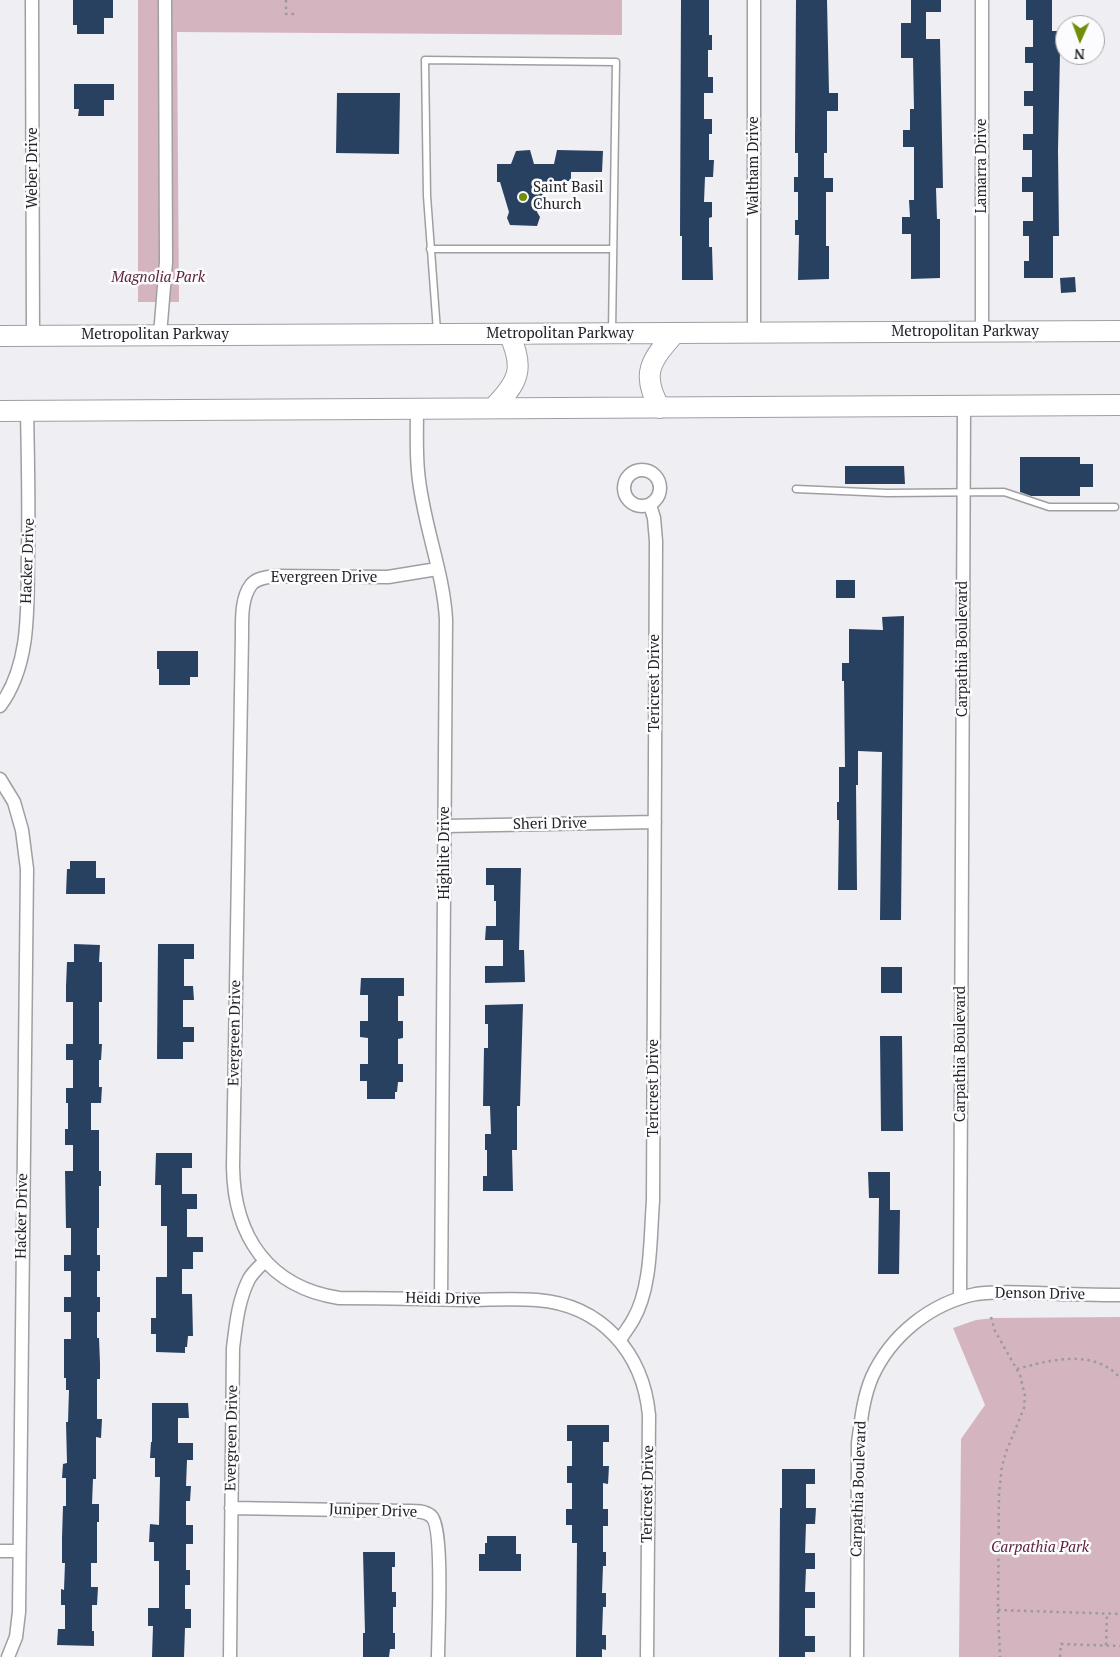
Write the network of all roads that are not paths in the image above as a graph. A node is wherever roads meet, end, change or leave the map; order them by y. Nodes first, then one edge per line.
1 (32, 0) edge
2 (166, 0) edge
3 (754, 0) edge
4 (982, 0) edge
5 (430, 249) junction
6 (613, 249) junction
7 (1120, 331) edge
8 (754, 332) junction
9 (982, 332) junction
10 (612, 333) junction
11 (674, 333) junction
12 (509, 334) junction
13 (33, 335) junction
14 (160, 335) junction
15 (438, 335) junction
16 (0, 336) edge
17 (964, 406) junction
18 (1120, 406) edge
19 (493, 408) junction
20 (660, 408) junction
21 (417, 409) junction
22 (0, 411) edge
23 (27, 411) junction
24 (796, 489) dead end
25 (964, 492) junction
26 (650, 505) dead end
27 (1115, 507) dead end
28 (437, 569) junction
29 (0, 706) edge
30 (0, 779) edge
31 (655, 822) junction
32 (445, 826) junction
33 (265, 1261) junction
34 (1120, 1295) edge
35 (960, 1298) junction
36 (441, 1299) junction
37 (620, 1340) junction
38 (231, 1508) junction
39 (0, 1551) edge
40 (18, 1551) junction
41 (8, 1657) edge
42 (230, 1657) edge
43 (438, 1657) edge
44 (647, 1657) edge
45 (857, 1657) edge

1 - 13 street, Weber Drive
2 - 14 street
3 - 8 street, Waltham Drive
4 - 9 street, Lamarra Drive
5 - 6 lane
5 - 6 lane
5 - 15 lane
6 - 10 lane
7 - 9 main road, Metropolitan Parkway
8 - 9 main road, Metropolitan Parkway
8 - 11 main road, Metropolitan Parkway
10 - 11 main road, Metropolitan Parkway
10 - 12 main road, Metropolitan Parkway
11 - 20 main road
12 - 15 main road, Metropolitan Parkway
12 - 19 main road
13 - 14 main road, Metropolitan Parkway
13 - 16 main road, Metropolitan Parkway
14 - 15 main road, Metropolitan Parkway
17 - 18 main road
17 - 20 main road
17 - 25 street, Carpathia Boulevard
19 - 20 main road
19 - 21 main road
21 - 23 main road
21 - 28 street, Highlite Drive
22 - 23 main road
23 - 29 street, Hacker Drive
24 - 25 lane
25 - 27 lane
25 - 35 street, Carpathia Boulevard
26 - 31 street, Tericrest Drive
28 - 32 street, Highlite Drive
28 - 33 street, Evergreen Drive
30 - 40 street, Hacker Drive
31 - 32 street, Sheri Drive
31 - 37 street, Tericrest Drive
32 - 36 street, Highlite Drive
33 - 36 street, Heidi Drive
33 - 38 street, Evergreen Drive
34 - 35 street, Denson Drive
35 - 45 street, Carpathia Boulevard
36 - 37 street, Heidi Drive
37 - 44 street, Tericrest Drive
38 - 42 street, Evergreen Drive
38 - 43 street, Juniper Drive
39 - 40 street
40 - 41 street, Hacker Drive

